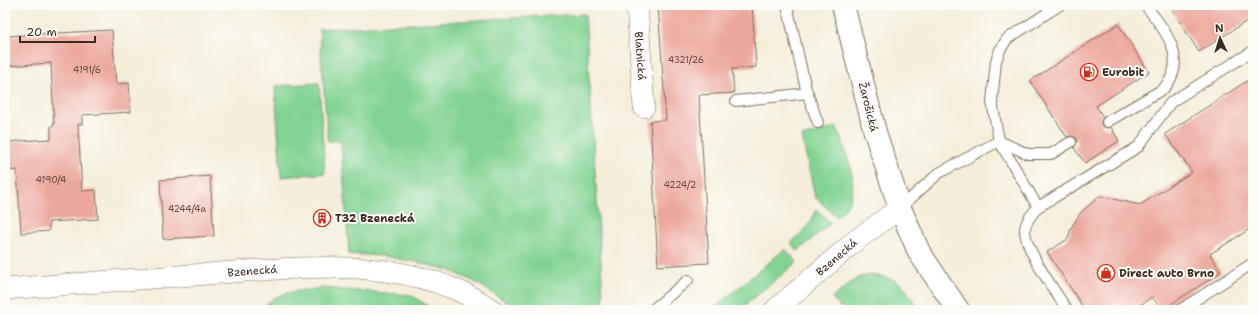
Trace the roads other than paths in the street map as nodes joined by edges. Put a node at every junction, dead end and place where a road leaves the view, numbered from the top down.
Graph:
1 (637, 5) edge
2 (787, 5) edge
3 (844, 5) edge
4 (1060, 5) edge
5 (1145, 5) edge
6 (1253, 51) edge
7 (1163, 89) junction
8 (808, 93) junction
9 (736, 101) dead end
10 (1171, 102) junction
11 (644, 107) dead end
12 (1107, 122) dead end
13 (818, 123) dead end
14 (999, 141) junction
15 (1071, 142) dead end
16 (1038, 207) junction
17 (900, 208) junction
18 (1253, 263) edge
19 (688, 280) dead end
20 (5, 289) edge
21 (492, 310) edge
22 (652, 310) edge
23 (774, 310) edge
24 (958, 310) edge
25 (1067, 310) edge
26 (1180, 310) edge

1 - 11 street, Blatnická
2 - 8 lane
3 - 17 main road, Žarošická
4 - 14 lane
5 - 7 lane
6 - 10 lane
7 - 10 lane
7 - 12 lane
8 - 9 lane
8 - 13 lane
10 - 16 lane
14 - 15 lane
14 - 16 lane
14 - 17 lane
16 - 25 lane
17 - 23 street, Bzenecká
17 - 24 main road, Žarošická
18 - 26 lane
19 - 22 lane
20 - 21 street, Bzenecká

